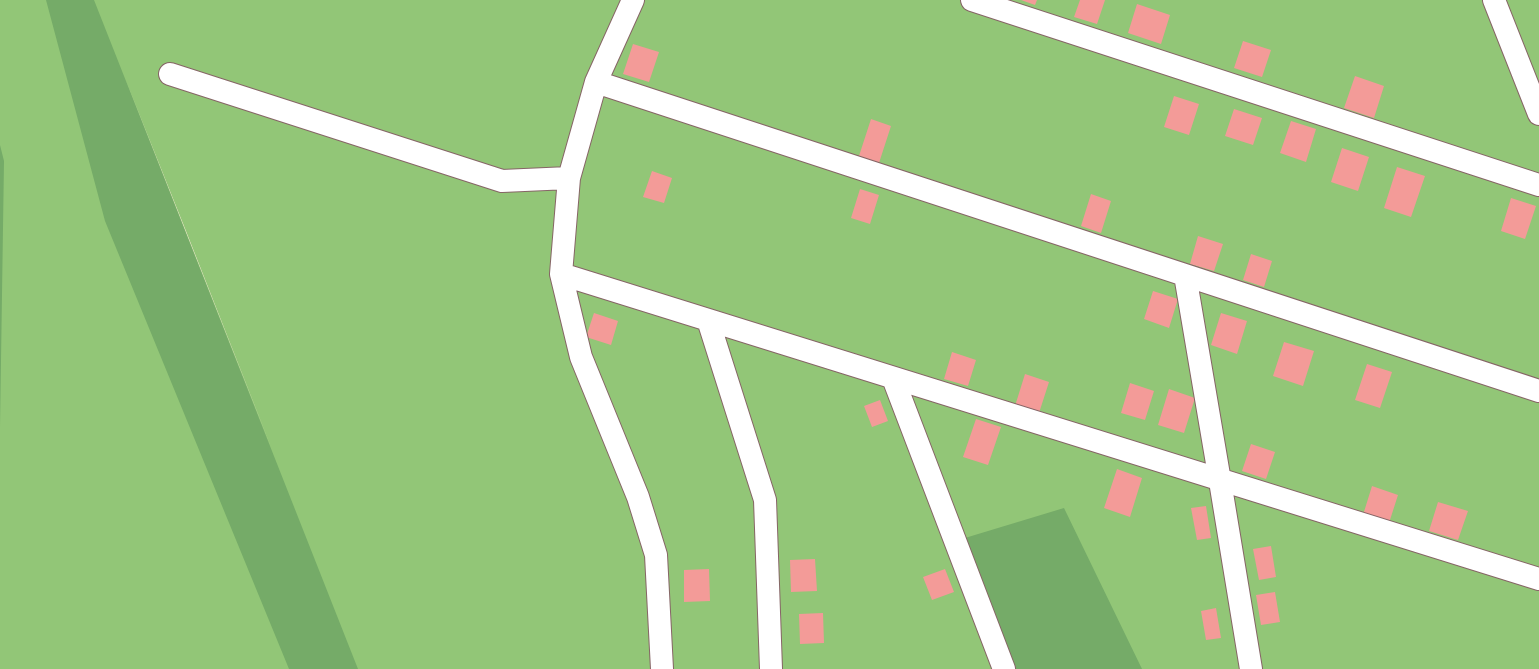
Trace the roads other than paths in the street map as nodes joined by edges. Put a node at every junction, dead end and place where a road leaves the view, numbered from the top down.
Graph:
1 (633, 0) edge
2 (972, 0) edge
3 (1494, 0) edge
4 (170, 74) dead end
5 (596, 82) junction
6 (1539, 114) edge
7 (570, 178) junction
8 (1539, 185) edge
9 (561, 274) junction
10 (1185, 275) junction
11 (708, 320) junction
12 (893, 378) junction
13 (1539, 391) edge
14 (1220, 481) junction
15 (1539, 579) edge
16 (662, 669) edge
17 (771, 669) edge
18 (1004, 669) edge
19 (1251, 669) edge

1 - 5 lane
2 - 8 lane
3 - 6 lane
4 - 7 lane
5 - 7 lane
5 - 10 lane
7 - 9 lane
9 - 11 lane
9 - 16 lane
10 - 13 lane
10 - 14 lane
11 - 12 lane
11 - 17 lane
12 - 14 lane
12 - 18 lane
14 - 15 lane
14 - 19 lane

